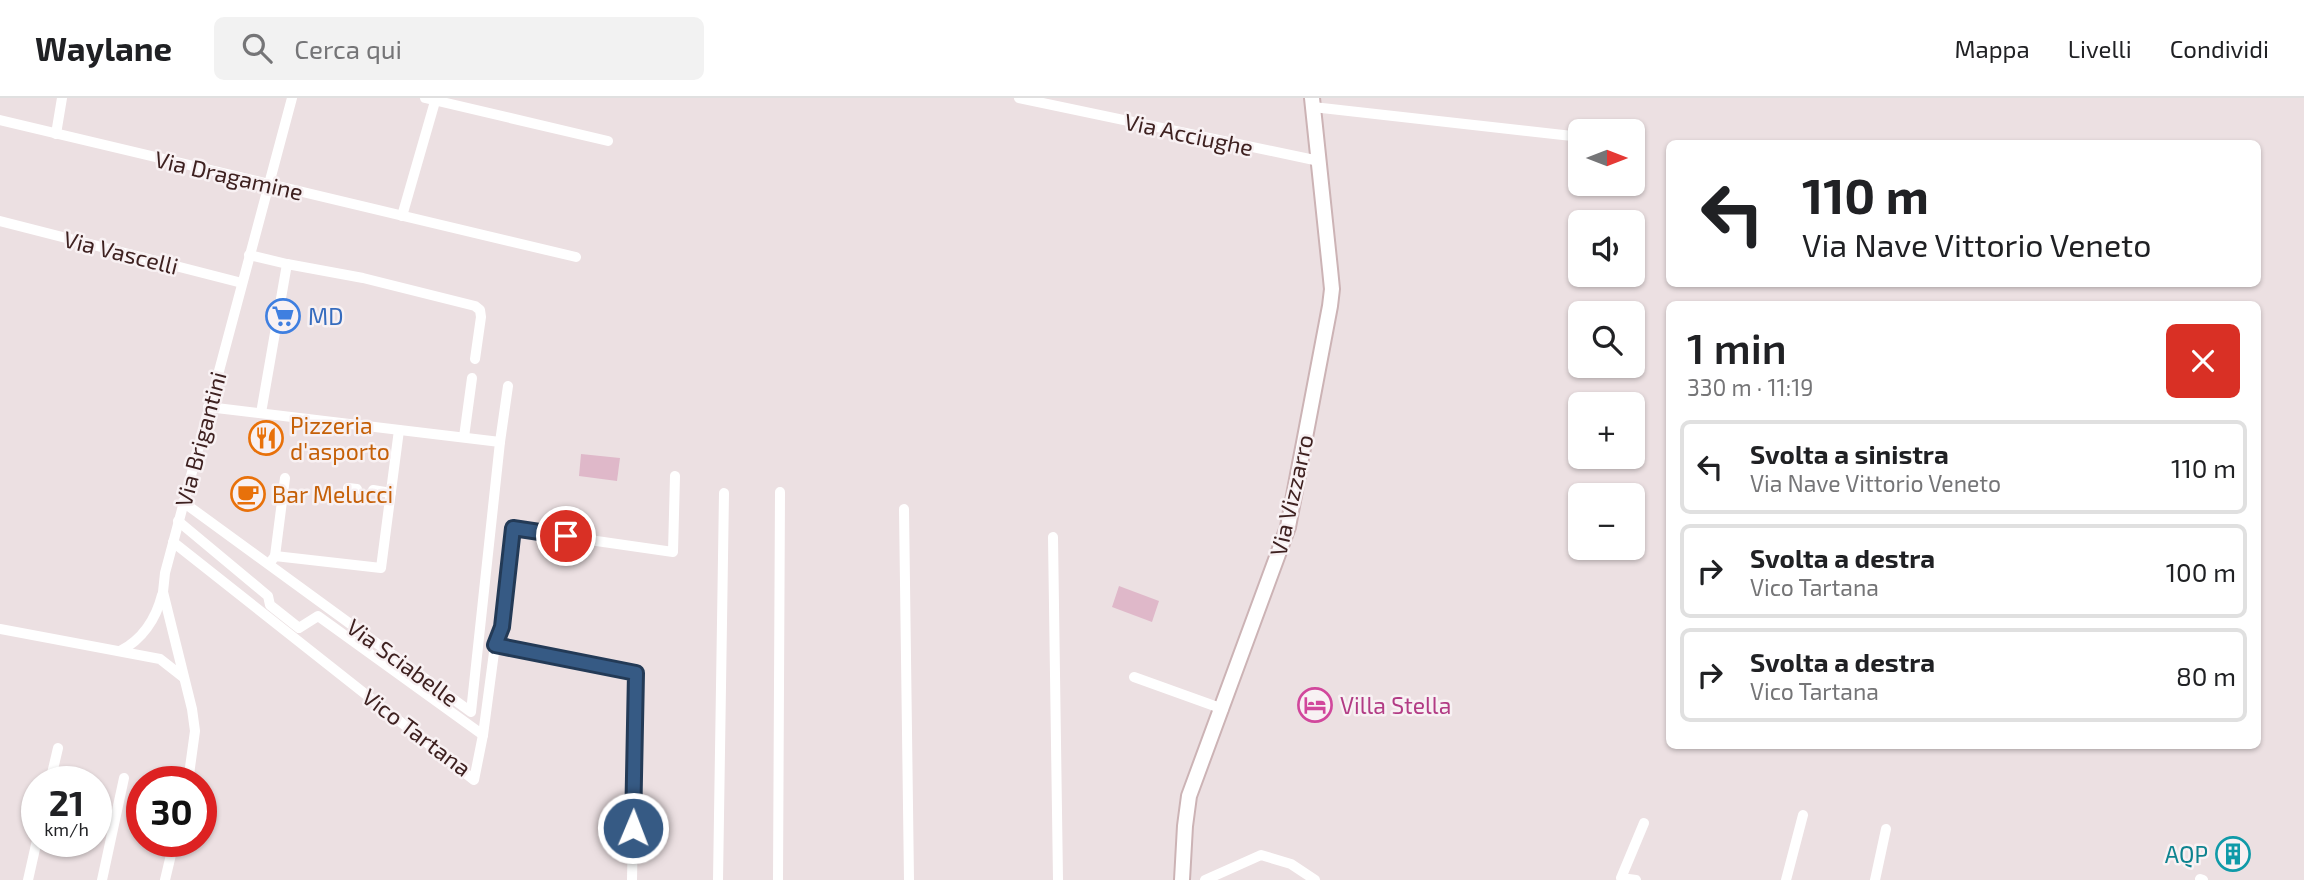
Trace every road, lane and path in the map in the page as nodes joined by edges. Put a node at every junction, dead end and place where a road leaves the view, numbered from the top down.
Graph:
1 (62, 98) edge
2 (292, 98) edge
3 (1019, 98) edge
4 (432, 99) edge
5 (1313, 103) edge
6 (0, 120) edge
7 (57, 134) junction
8 (1568, 135) edge
9 (608, 141) dead end
10 (1319, 161) junction
11 (268, 184) junction
12 (402, 216) junction
13 (0, 221) edge
14 (250, 255) junction
15 (576, 257) dead end
16 (287, 264) junction
17 (242, 284) junction
18 (475, 359) dead end
19 (472, 378) dead end
20 (508, 386) dead end
21 (208, 407) junction
22 (261, 413) junction
23 (399, 430) junction
24 (464, 438) junction
25 (500, 442) junction
26 (675, 476) dead end
27 (285, 478) dead end
28 (373, 490) dead end
29 (780, 492) dead end
30 (391, 493) junction
31 (724, 494) dead end
32 (183, 502) junction
33 (904, 509) dead end
34 (178, 521) junction
35 (1053, 537) dead end
36 (173, 542) junction
37 (272, 560) junction
38 (163, 593) junction
39 (171, 628) junction
40 (0, 629) edge
41 (144, 633) junction
42 (495, 645) junction
43 (120, 651) junction
44 (177, 652) junction
45 (160, 659) junction
46 (184, 677) junction
47 (1134, 677) dead end
48 (1223, 709) junction
49 (483, 735) junction
50 (58, 748) dead end
51 (54, 766) edge
52 (190, 766) edge
53 (124, 778) dead end
54 (1803, 815) dead end
55 (1644, 823) dead end
56 (1886, 829) dead end
57 (33, 857) edge
58 (170, 857) edge
59 (1236, 867) junction
60 (28, 880) edge
61 (102, 880) edge
62 (164, 880) edge
63 (632, 880) edge
64 (718, 880) edge
65 (778, 880) edge
66 (909, 880) edge
67 (1058, 880) edge
68 (1182, 880) edge
69 (1205, 880) edge
70 (1237, 880) edge
71 (1315, 880) edge
72 (1636, 880) edge
73 (1786, 880) edge
74 (1875, 880) edge

1 - 7 street
2 - 11 street, Via Brigantini
3 - 10 street, Via Acciughe
4 - 9 street
4 - 12 street
5 - 8 street
5 - 10 street, Via Vizzarro
6 - 7 street, Via Dragamine
7 - 11 street, Via Dragamine
10 - 48 street, Via Vizzarro
11 - 12 street, Via Dragamine
11 - 14 street, Via Brigantini
12 - 15 street, Via Dragamine
13 - 17 street, Via Vascelli
14 - 16 street
14 - 17 street, Via Brigantini
16 - 18 street
16 - 22 street
17 - 21 street, Via Brigantini
19 - 24 street
20 - 25 street
21 - 22 street
21 - 32 street, Via Brigantini
22 - 23 street
23 - 24 street
23 - 30 street
24 - 25 street
25 - 37 street, Via Sciabelle
26 - 42 street, Vico Tartana
27 - 37 street
28 - 30 street
29 - 65 street
30 - 37 street
31 - 64 street
32 - 34 street, Via Brigantini
32 - 37 street, Via Sciabelle
33 - 66 street
34 - 36 street, Via Brigantini
34 - 49 street, Via Sciabelle
35 - 67 street
36 - 38 street, Via Brigantini
36 - 49 street, Vico Tartana
38 - 39 street, Via Brigantini
38 - 41 street
39 - 41 street
39 - 44 street, Via Brigantini
40 - 43 street
41 - 43 street
42 - 49 street, Vico Tartana
42 - 63 street
43 - 45 street
44 - 45 street
44 - 46 street, Via Brigantini
45 - 46 street
46 - 52 street, Via Brigantini
47 - 48 street
48 - 68 street, Via Vizzarro
50 - 51 street
53 - 61 street
54 - 73 street
55 - 72 street
56 - 74 street
57 - 60 street
58 - 62 street
59 - 69 street
59 - 70 street
59 - 71 street

